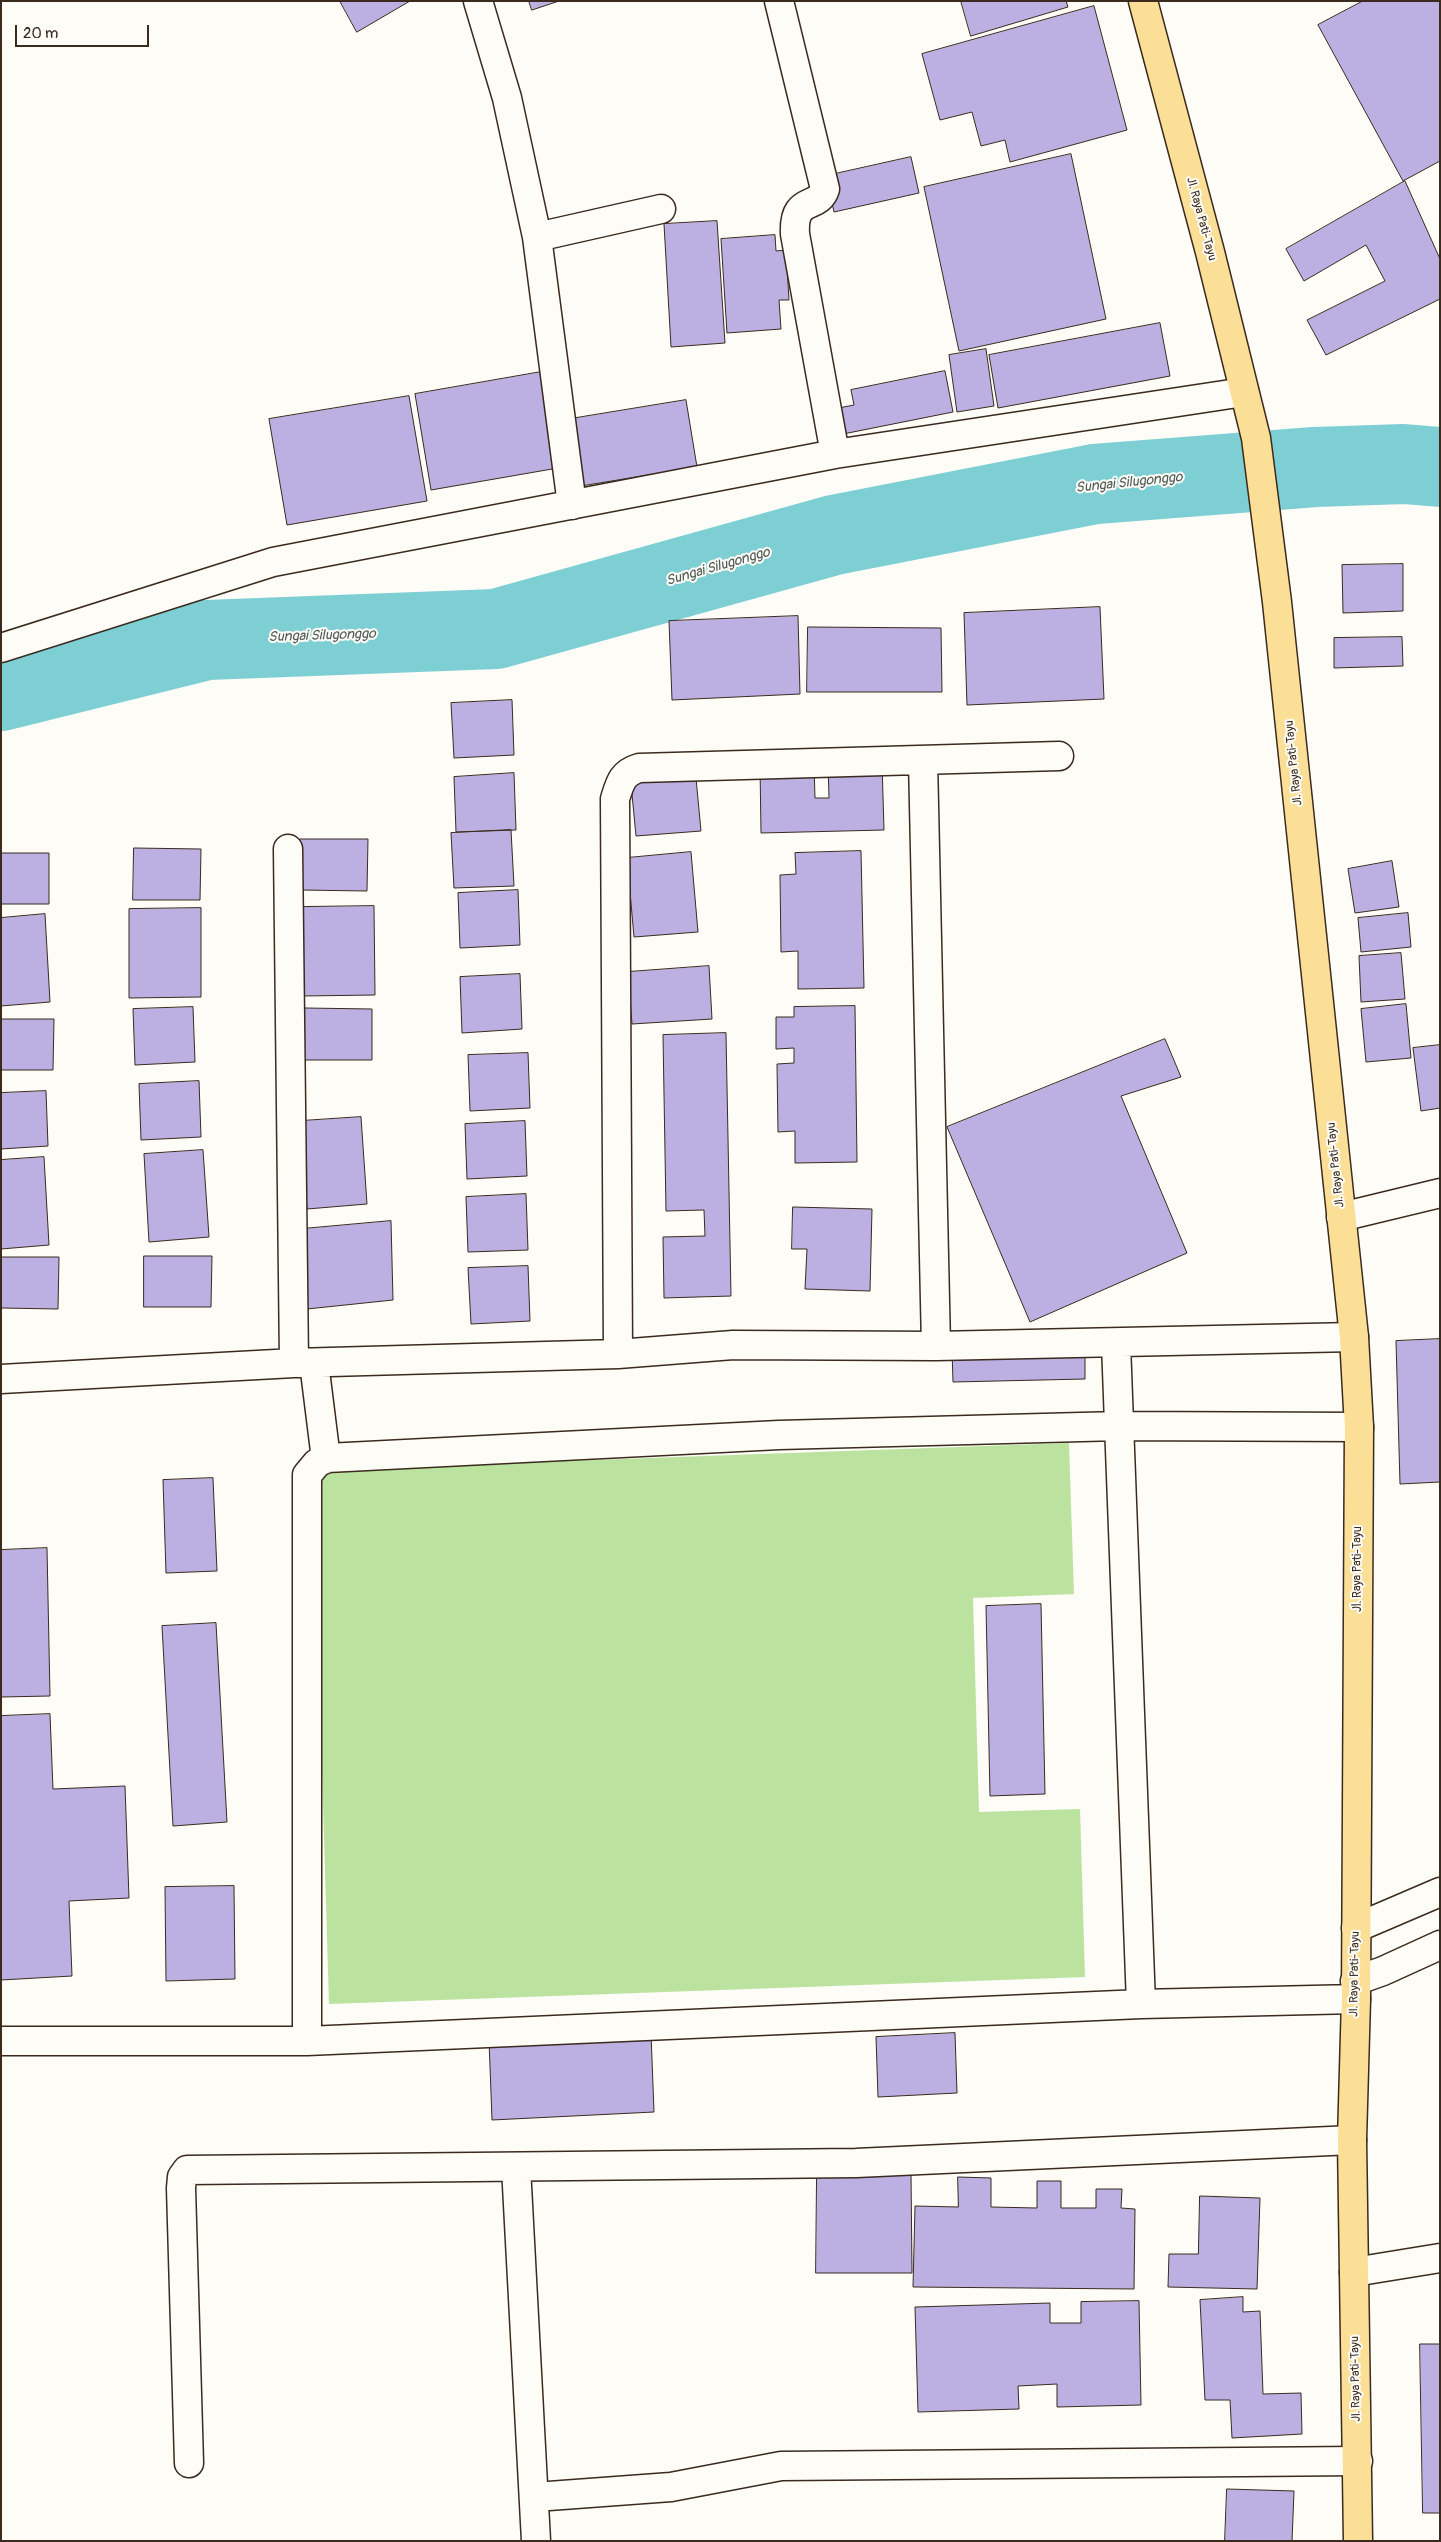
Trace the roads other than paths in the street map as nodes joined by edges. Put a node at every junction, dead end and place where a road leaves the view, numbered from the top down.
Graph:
1 (478, 1) edge
2 (779, 1) edge
3 (1143, 1) edge
4 (661, 209) dead end
5 (537, 237) junction
6 (1244, 392) junction
7 (835, 454) junction
8 (572, 505) junction
9 (1, 648) edge
10 (1059, 756) dead end
11 (924, 760) junction
12 (288, 849) dead end
13 (1440, 1193) edge
14 (1341, 1217) junction
15 (1354, 1337) junction
16 (1116, 1344) junction
17 (936, 1346) junction
18 (618, 1354) junction
19 (304, 1363) junction
20 (1, 1379) edge
21 (1119, 1426) junction
22 (1359, 1427) junction
23 (326, 1459) junction
24 (1440, 1892) edge
25 (1356, 1928) junction
26 (1440, 1944) edge
27 (1356, 1990) junction
28 (1141, 2004) junction
29 (1, 2041) edge
30 (307, 2041) junction
31 (1352, 2140) junction
32 (516, 2167) junction
33 (1440, 2258) edge
34 (1354, 2272) junction
35 (1358, 2461) junction
36 (189, 2463) dead end
37 (536, 2497) junction
38 (536, 2541) edge
39 (1358, 2541) edge

1 - 5 street
2 - 7 street
3 - 6 main road, Jl. Raya Pati-Tayu
4 - 5 street
5 - 8 street
6 - 7 street
6 - 14 main road, Jl. Raya Pati-Tayu
7 - 8 street
8 - 9 street
10 - 11 street
11 - 17 street
11 - 18 street
12 - 19 street
13 - 14 street
14 - 15 main road, Jl. Raya Pati-Tayu
15 - 16 street
15 - 22 main road, Jl. Raya Pati-Tayu
16 - 17 street
16 - 21 street
17 - 18 street
18 - 19 street
19 - 20 street
19 - 23 street
21 - 22 street
21 - 23 street
21 - 28 street
22 - 25 main road, Jl. Raya Pati-Tayu
23 - 30 street
24 - 25 street
25 - 27 main road, Jl. Raya Pati-Tayu
26 - 27 street
27 - 28 street
27 - 31 main road, Jl. Raya Pati-Tayu
28 - 30 street
29 - 30 street
31 - 32 street
31 - 34 main road, Jl. Raya Pati-Tayu
32 - 36 street
32 - 37 street
33 - 34 street
34 - 35 main road, Jl. Raya Pati-Tayu
35 - 37 street
35 - 39 main road, Jl. Raya Pati-Tayu
37 - 38 street

